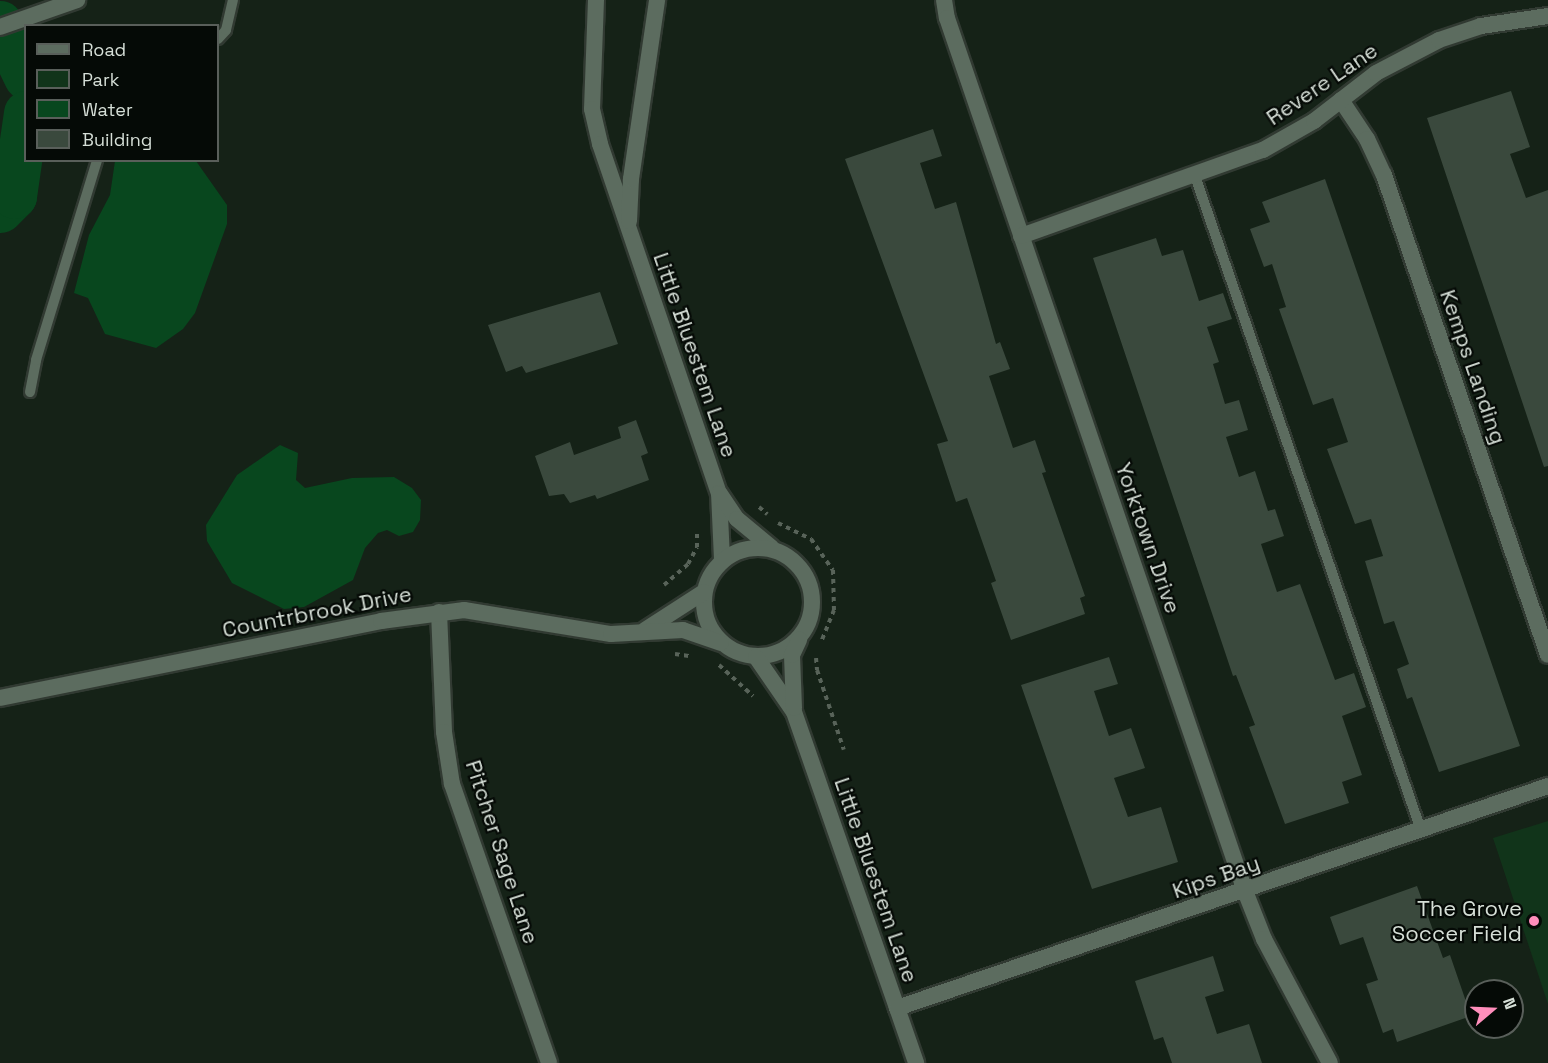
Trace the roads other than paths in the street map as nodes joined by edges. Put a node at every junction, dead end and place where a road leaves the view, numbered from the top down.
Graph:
1 (77, 0) edge
2 (233, 0) edge
3 (596, 0) edge
4 (657, 0) edge
5 (944, 0) edge
6 (1548, 16) edge
7 (0, 27) edge
8 (219, 38) edge
9 (1341, 100) junction
10 (96, 162) edge
11 (1195, 176) junction
12 (629, 231) junction
13 (1021, 236) junction
14 (30, 392) dead end
15 (719, 493) junction
16 (773, 549) junction
17 (722, 560) junction
18 (704, 592) junction
19 (439, 612) junction
20 (644, 630) junction
21 (802, 634) junction
22 (722, 643) junction
23 (1548, 656) edge
24 (756, 657) junction
25 (0, 698) edge
26 (794, 712) junction
27 (1548, 786) edge
28 (1421, 830) junction
29 (1245, 891) junction
30 (897, 1008) junction
31 (549, 1063) edge
32 (916, 1063) edge
33 (1330, 1063) edge

1 - 7 street
2 - 8 lane
3 - 12 street, Little Bluestem Lane
4 - 12 street, Little Bluestem Lane
5 - 13 street, Yorktown Drive
6 - 9 street, Revere Lane
9 - 11 street, Revere Lane
9 - 23 street, Kemps Landing
10 - 14 lane
11 - 13 street, Revere Lane
11 - 28 lane
12 - 15 street, Little Bluestem Lane
13 - 29 street, Yorktown Drive
15 - 16 street, Little Bluestem Lane
15 - 17 street, Little Bluestem Lane
16 - 17 street
16 - 21 street
17 - 18 street
18 - 20 street, Countrbrook Drive
18 - 22 street
19 - 20 street, Countrbrook Drive
19 - 25 street, Countrbrook Drive
19 - 31 street, Pitcher Sage Lane
20 - 22 street, Countrbrook Drive
21 - 24 street
21 - 26 street, Little Bluestem Lane
22 - 24 street
24 - 26 street, Little Bluestem Lane
26 - 30 street, Little Bluestem Lane
27 - 28 street, Kips Bay
28 - 29 street, Kips Bay
29 - 30 street, Kips Bay
29 - 33 street, Yorktown Drive
30 - 32 street, Little Bluestem Lane

